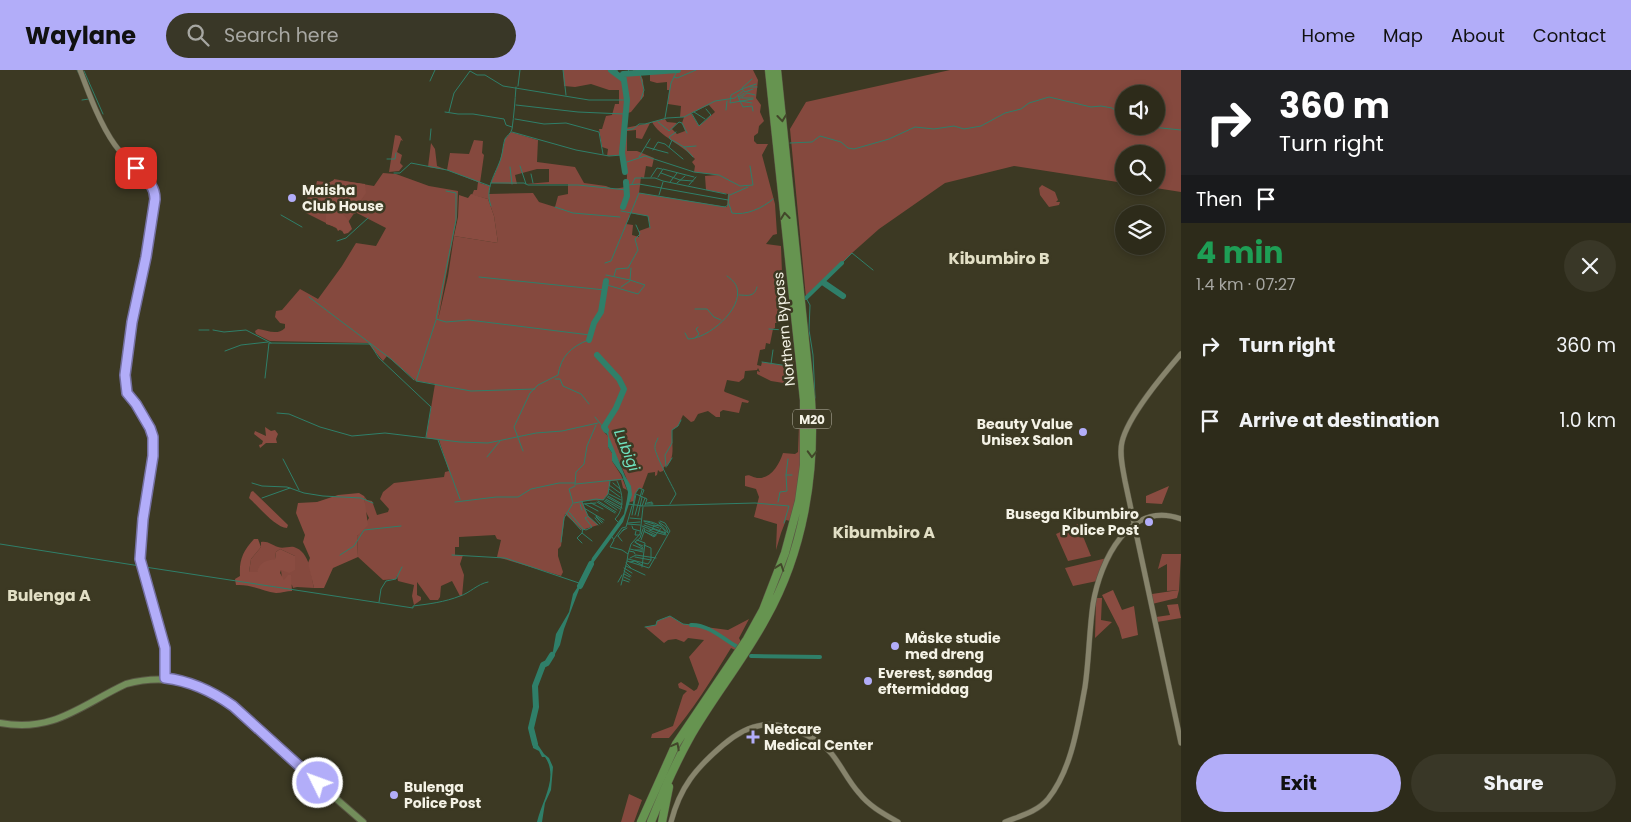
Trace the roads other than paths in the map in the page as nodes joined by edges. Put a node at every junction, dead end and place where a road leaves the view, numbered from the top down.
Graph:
1 (80, 70) edge
2 (769, 70) edge
3 (777, 70) edge
4 (1181, 354) edge
5 (1181, 519) edge
6 (1134, 524) junction
7 (165, 678) junction
8 (0, 723) edge
9 (689, 739) junction
10 (1181, 743) edge
11 (654, 790) junction
12 (363, 822) edge
13 (641, 822) edge
14 (645, 822) edge
15 (651, 822) edge
16 (662, 822) edge
17 (671, 822) edge
18 (898, 822) edge
19 (1005, 822) edge

1 - 7 street
11 -> 2 highway, Northern Bypass / M20
3 -> 9 highway, Northern Bypass / M20
4 - 6 street
5 - 6 street
6 - 10 street
6 - 19 street
7 - 8 main road
7 - 12 main road
9 - 15 highway
9 - 16 highway
11 - 13 highway
11 - 14 highway
17 - 18 street

